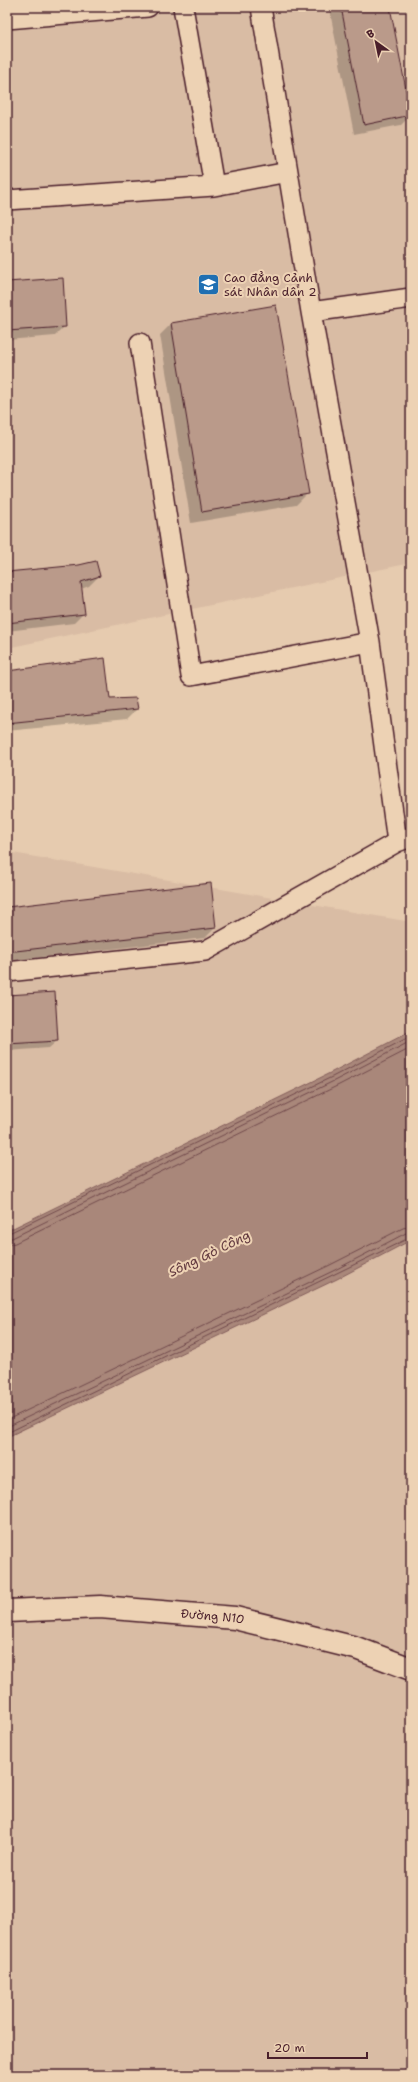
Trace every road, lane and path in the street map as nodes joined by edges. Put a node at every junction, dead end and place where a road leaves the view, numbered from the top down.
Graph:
1 (148, 7) edge
2 (183, 7) edge
3 (261, 7) edge
4 (7, 19) edge
5 (288, 172) junction
6 (214, 186) junction
7 (7, 200) edge
8 (411, 298) edge
9 (311, 312) junction
10 (140, 343) dead end
11 (370, 642) junction
12 (404, 839) edge
13 (7, 972) edge
14 (7, 1611) edge
15 (411, 1669) edge

1 - 4 lane
2 - 6 lane
3 - 5 lane
5 - 6 lane
5 - 9 lane
6 - 7 lane
8 - 9 lane
9 - 11 lane
10 - 11 lane
11 - 12 lane
12 - 13 lane
14 - 15 street, Đường N10

